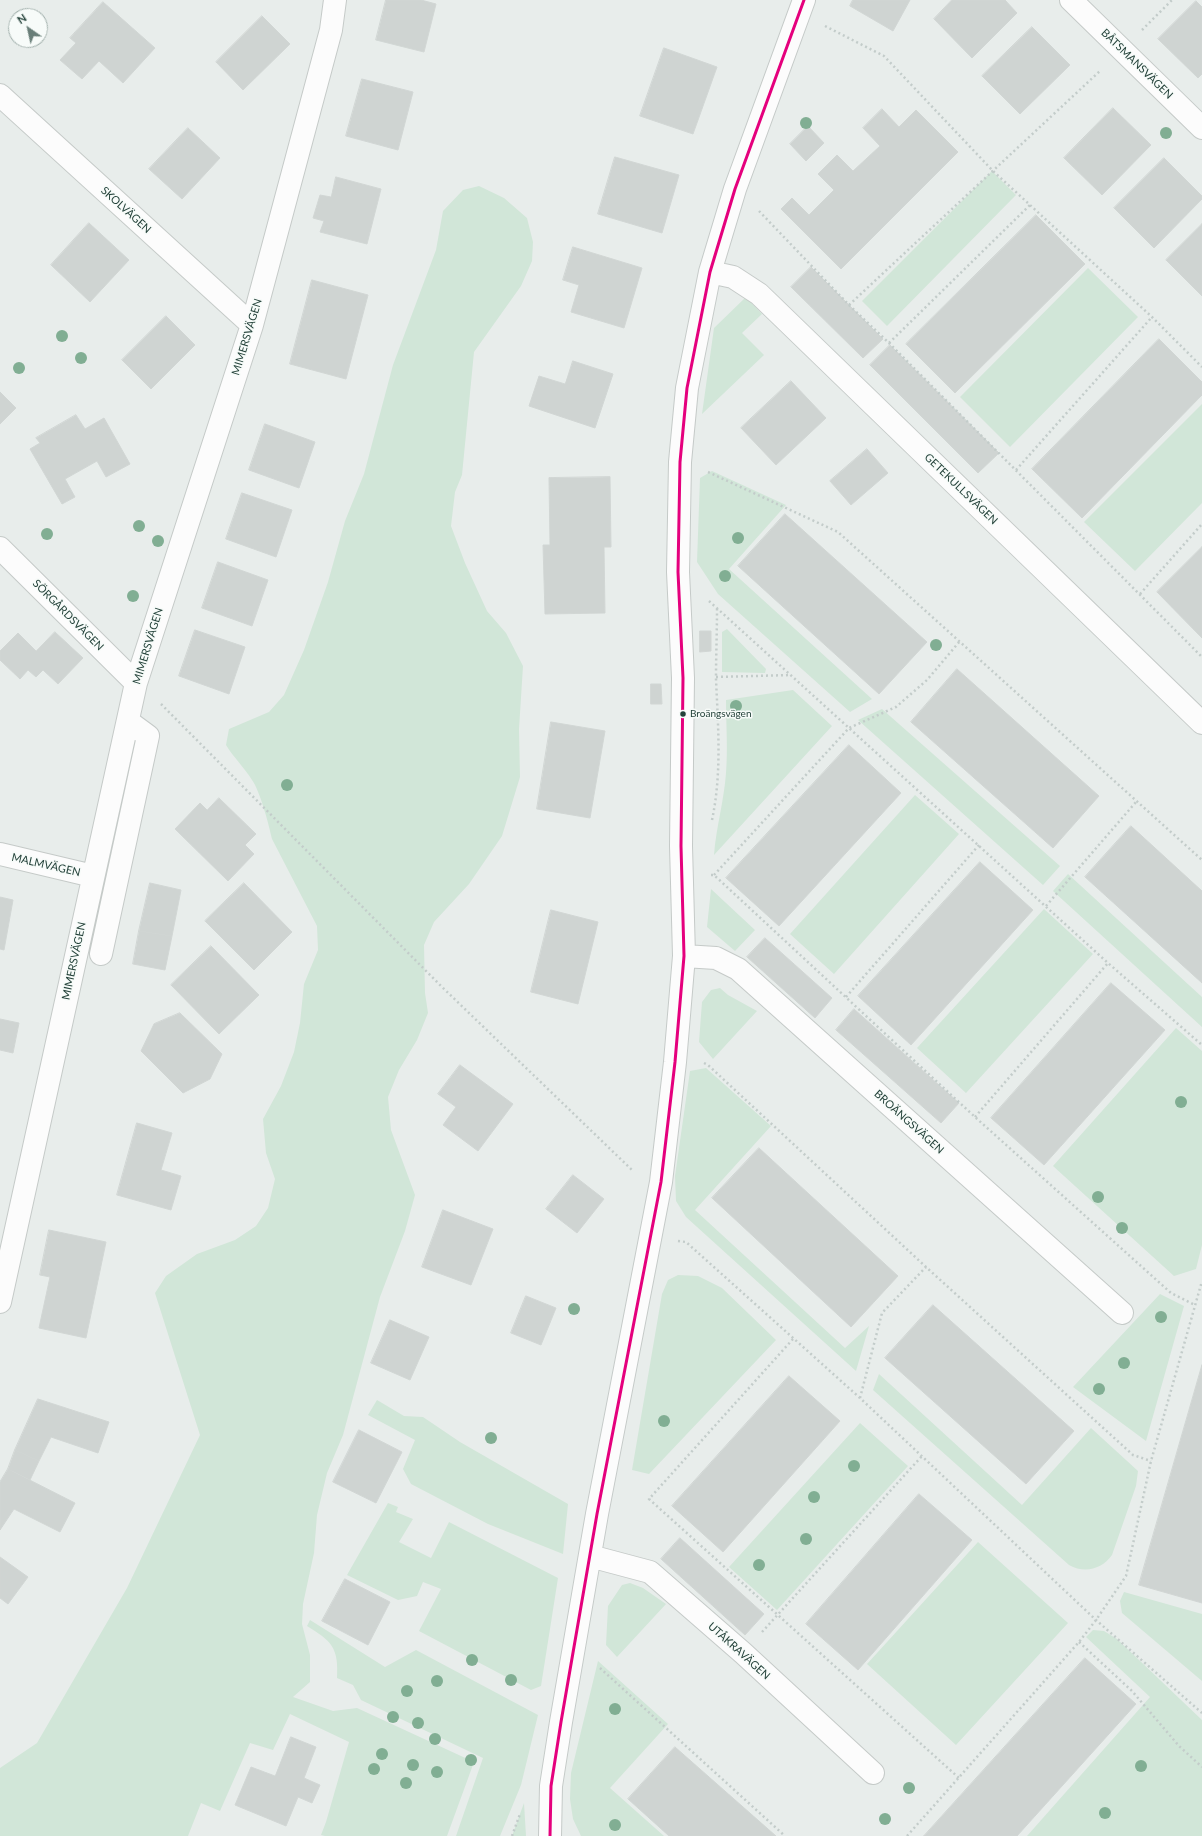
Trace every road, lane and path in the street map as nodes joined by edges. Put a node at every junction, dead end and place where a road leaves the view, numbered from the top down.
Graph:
1 (335, 0) edge
2 (804, 0) edge
3 (1071, 0) edge
4 (1172, 0) edge
5 (818, 22) dead end
6 (1122, 50) junction
7 (0, 95) edge
8 (1202, 128) edge
9 (993, 171) junction
10 (1030, 205) junction
11 (757, 208) dead end
12 (710, 272) junction
13 (849, 305) junction
14 (1152, 318) junction
15 (252, 325) junction
16 (889, 343) junction
17 (1202, 367) edge
18 (1016, 470) junction
19 (706, 471) dead end
20 (1202, 524) edge
21 (0, 548) edge
22 (1140, 594) junction
23 (707, 599) dead end
24 (960, 641) junction
25 (1202, 657) edge
26 (791, 675) junction
27 (716, 677) dead end
28 (136, 683) junction
29 (129, 722) junction
30 (1202, 723) edge
31 (849, 728) junction
32 (1136, 802) junction
33 (979, 845) junction
34 (0, 854) edge
35 (1202, 860) edge
36 (714, 875) junction
37 (93, 876) junction
38 (704, 876) dead end
39 (1046, 906) junction
40 (101, 954) dead end
41 (684, 956) junction
42 (1108, 963) junction
43 (846, 997) junction
44 (1202, 1045) edge
45 (698, 1060) dead end
46 (975, 1116) junction
47 (637, 1174) dead end
48 (652, 1237) junction
49 (926, 1267) junction
50 (1202, 1281) edge
51 (0, 1302) edge
52 (1195, 1304) junction
53 (1122, 1313) dead end
54 (793, 1339) junction
55 (860, 1398) junction
56 (922, 1456) junction
57 (1151, 1461) junction
58 (590, 1556) junction
59 (777, 1615) junction
60 (1096, 1620) junction
61 (1079, 1642) junction
62 (743, 1653) junction
63 (597, 1665) dead end
64 (1202, 1713) edge
65 (1202, 1767) edge
66 (873, 1773) dead end
67 (959, 1778) junction
68 (550, 1836) edge
69 (785, 1836) edge
70 (908, 1836) edge

1 - 15 street, MIMERSVÄGEN
2 - 12 street
3 - 6 street, BÅTSMANSVÄGEN
4 - 6 path
5 - 9 path
6 - 8 street, BÅTSMANSVÄGEN
6 - 9 path
7 - 15 street, SKOLVÄGEN
9 - 10 path
9 - 13 path
10 - 14 path
10 - 16 path
11 - 13 path
12 - 30 street, GETEKULLSVÄGEN
12 - 41 street
13 - 16 path
14 - 17 path
14 - 18 path
15 - 28 street, MIMERSVÄGEN
16 - 18 path
18 - 22 path
19 - 24 path
20 - 22 path
21 - 28 street, SÖRGÅRDSVÄGEN
22 - 25 path
23 - 26 path
24 - 31 path
24 - 32 path
26 - 27 path
26 - 31 path
28 - 29 street, MIMERSVÄGEN
28 - 47 path
29 - 37 street, MIMERSVÄGEN
29 - 40 street
31 - 33 path
31 - 36 path
32 - 35 path
32 - 39 path
33 - 39 path
33 - 43 path
34 - 37 street, MALMVÄGEN
36 - 38 path
36 - 43 path
37 - 51 street, MIMERSVÄGEN
39 - 42 path
41 - 48 street
41 - 53 street, BROÄNGSVÄGEN
42 - 44 path
42 - 46 path
43 - 46 path
45 - 49 path
46 - 52 path
48 - 54 path
48 - 58 street
49 - 55 path
49 - 57 path
50 - 52 path
52 - 57 path
54 - 55 path
54 - 59 path
55 - 56 path
56 - 59 path
56 - 60 path
57 - 60 path
58 - 62 street, UTÅKRAVÄGEN
58 - 68 street
59 - 62 path
59 - 67 path
60 - 61 path
60 - 64 path
61 - 65 path
61 - 67 path
62 - 66 street, UTÅKRAVÄGEN
63 - 69 path
67 - 70 path

